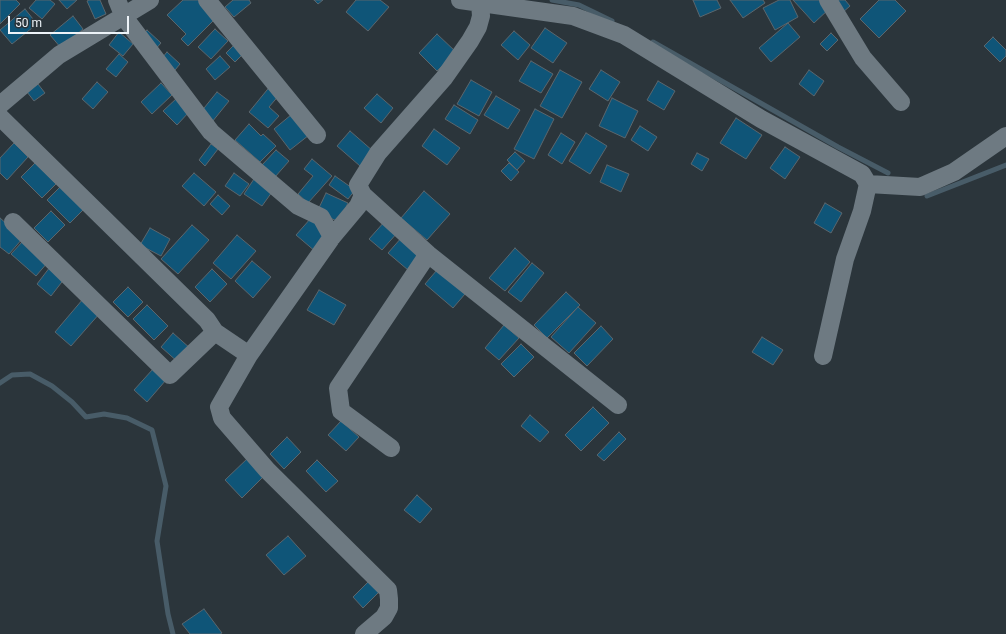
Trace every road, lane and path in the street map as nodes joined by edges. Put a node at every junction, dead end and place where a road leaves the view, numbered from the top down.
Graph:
1 (117, 0) edge
2 (150, 0) edge
3 (207, 0) edge
4 (460, 0) edge
5 (828, 0) edge
6 (480, 3) junction
7 (533, 5) edge
8 (124, 17) junction
9 (901, 102) dead end
10 (0, 105) edge
11 (0, 117) edge
12 (317, 135) dead end
13 (1006, 136) edge
14 (868, 184) junction
15 (362, 195) junction
16 (13, 222) dead end
17 (332, 237) junction
18 (428, 254) junction
19 (215, 332) junction
20 (249, 355) junction
21 (823, 356) dead end
22 (618, 405) dead end
23 (392, 448) dead end
24 (364, 634) edge

1 - 8 street
2 - 8 street
3 - 12 street
4 - 6 street
5 - 9 street
6 - 7 street
6 - 15 street
7 - 14 street
8 - 10 street
8 - 17 street
11 - 19 street
13 - 14 street
14 - 21 street
15 - 17 street
15 - 18 street
16 - 19 street
17 - 20 street
18 - 22 street
18 - 23 street
19 - 20 street
20 - 24 street

